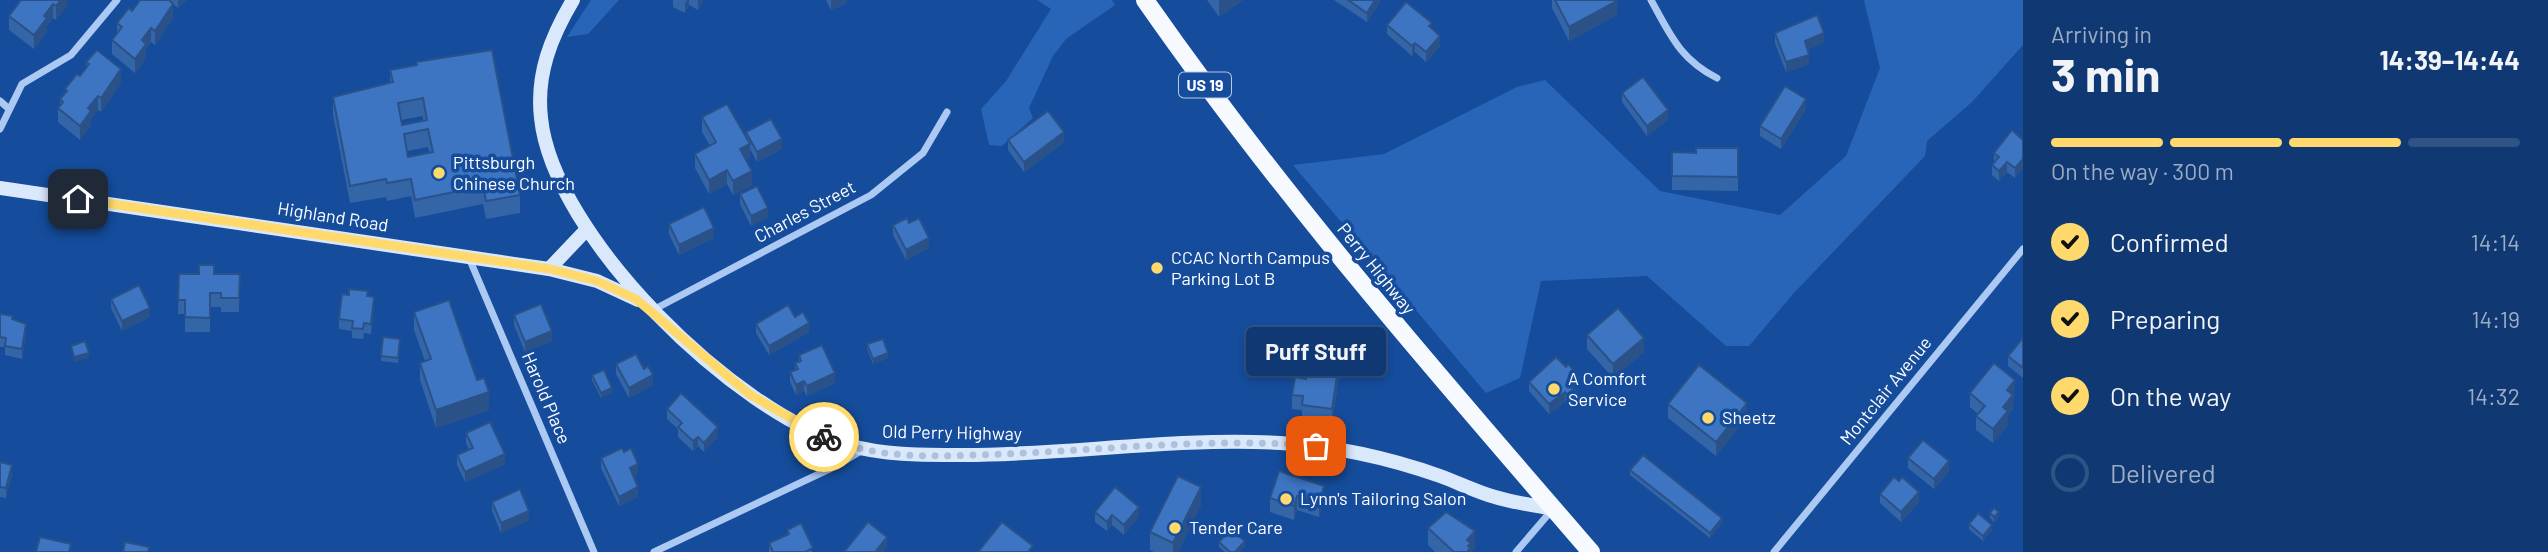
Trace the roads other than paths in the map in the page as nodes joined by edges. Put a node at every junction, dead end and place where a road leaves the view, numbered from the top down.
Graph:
1 (117, 0) edge
2 (573, 0) edge
3 (1145, 0) edge
4 (1651, 0) edge
5 (1717, 78) dead end
6 (0, 101) edge
7 (8, 108) junction
8 (947, 112) dead end
9 (0, 129) edge
10 (0, 188) edge
11 (587, 229) junction
12 (2023, 249) edge
13 (469, 257) junction
14 (550, 269) junction
15 (652, 310) junction
16 (864, 449) junction
17 (1553, 509) junction
18 (594, 552) edge
19 (654, 552) edge
20 (1516, 552) edge
21 (1591, 552) edge
22 (1774, 552) edge

1 - 7 street
2 - 11 street, Old Perry Highway
3 - 17 main road, Perry Highway / US 19
4 - 5 street
6 - 7 street
7 - 9 street
8 - 15 street, Charles Street
10 - 13 street, Highland Road
11 - 14 street
11 - 15 street, Old Perry Highway
12 - 22 street, Montclair Avenue
13 - 14 street, Highland Road
13 - 18 street, Harold Place
14 - 15 street, Highland Road
15 - 16 street, Old Perry Highway
16 - 17 street, Old Perry Highway
16 - 19 street
17 - 20 street
17 - 21 main road, Perry Highway / US 19

